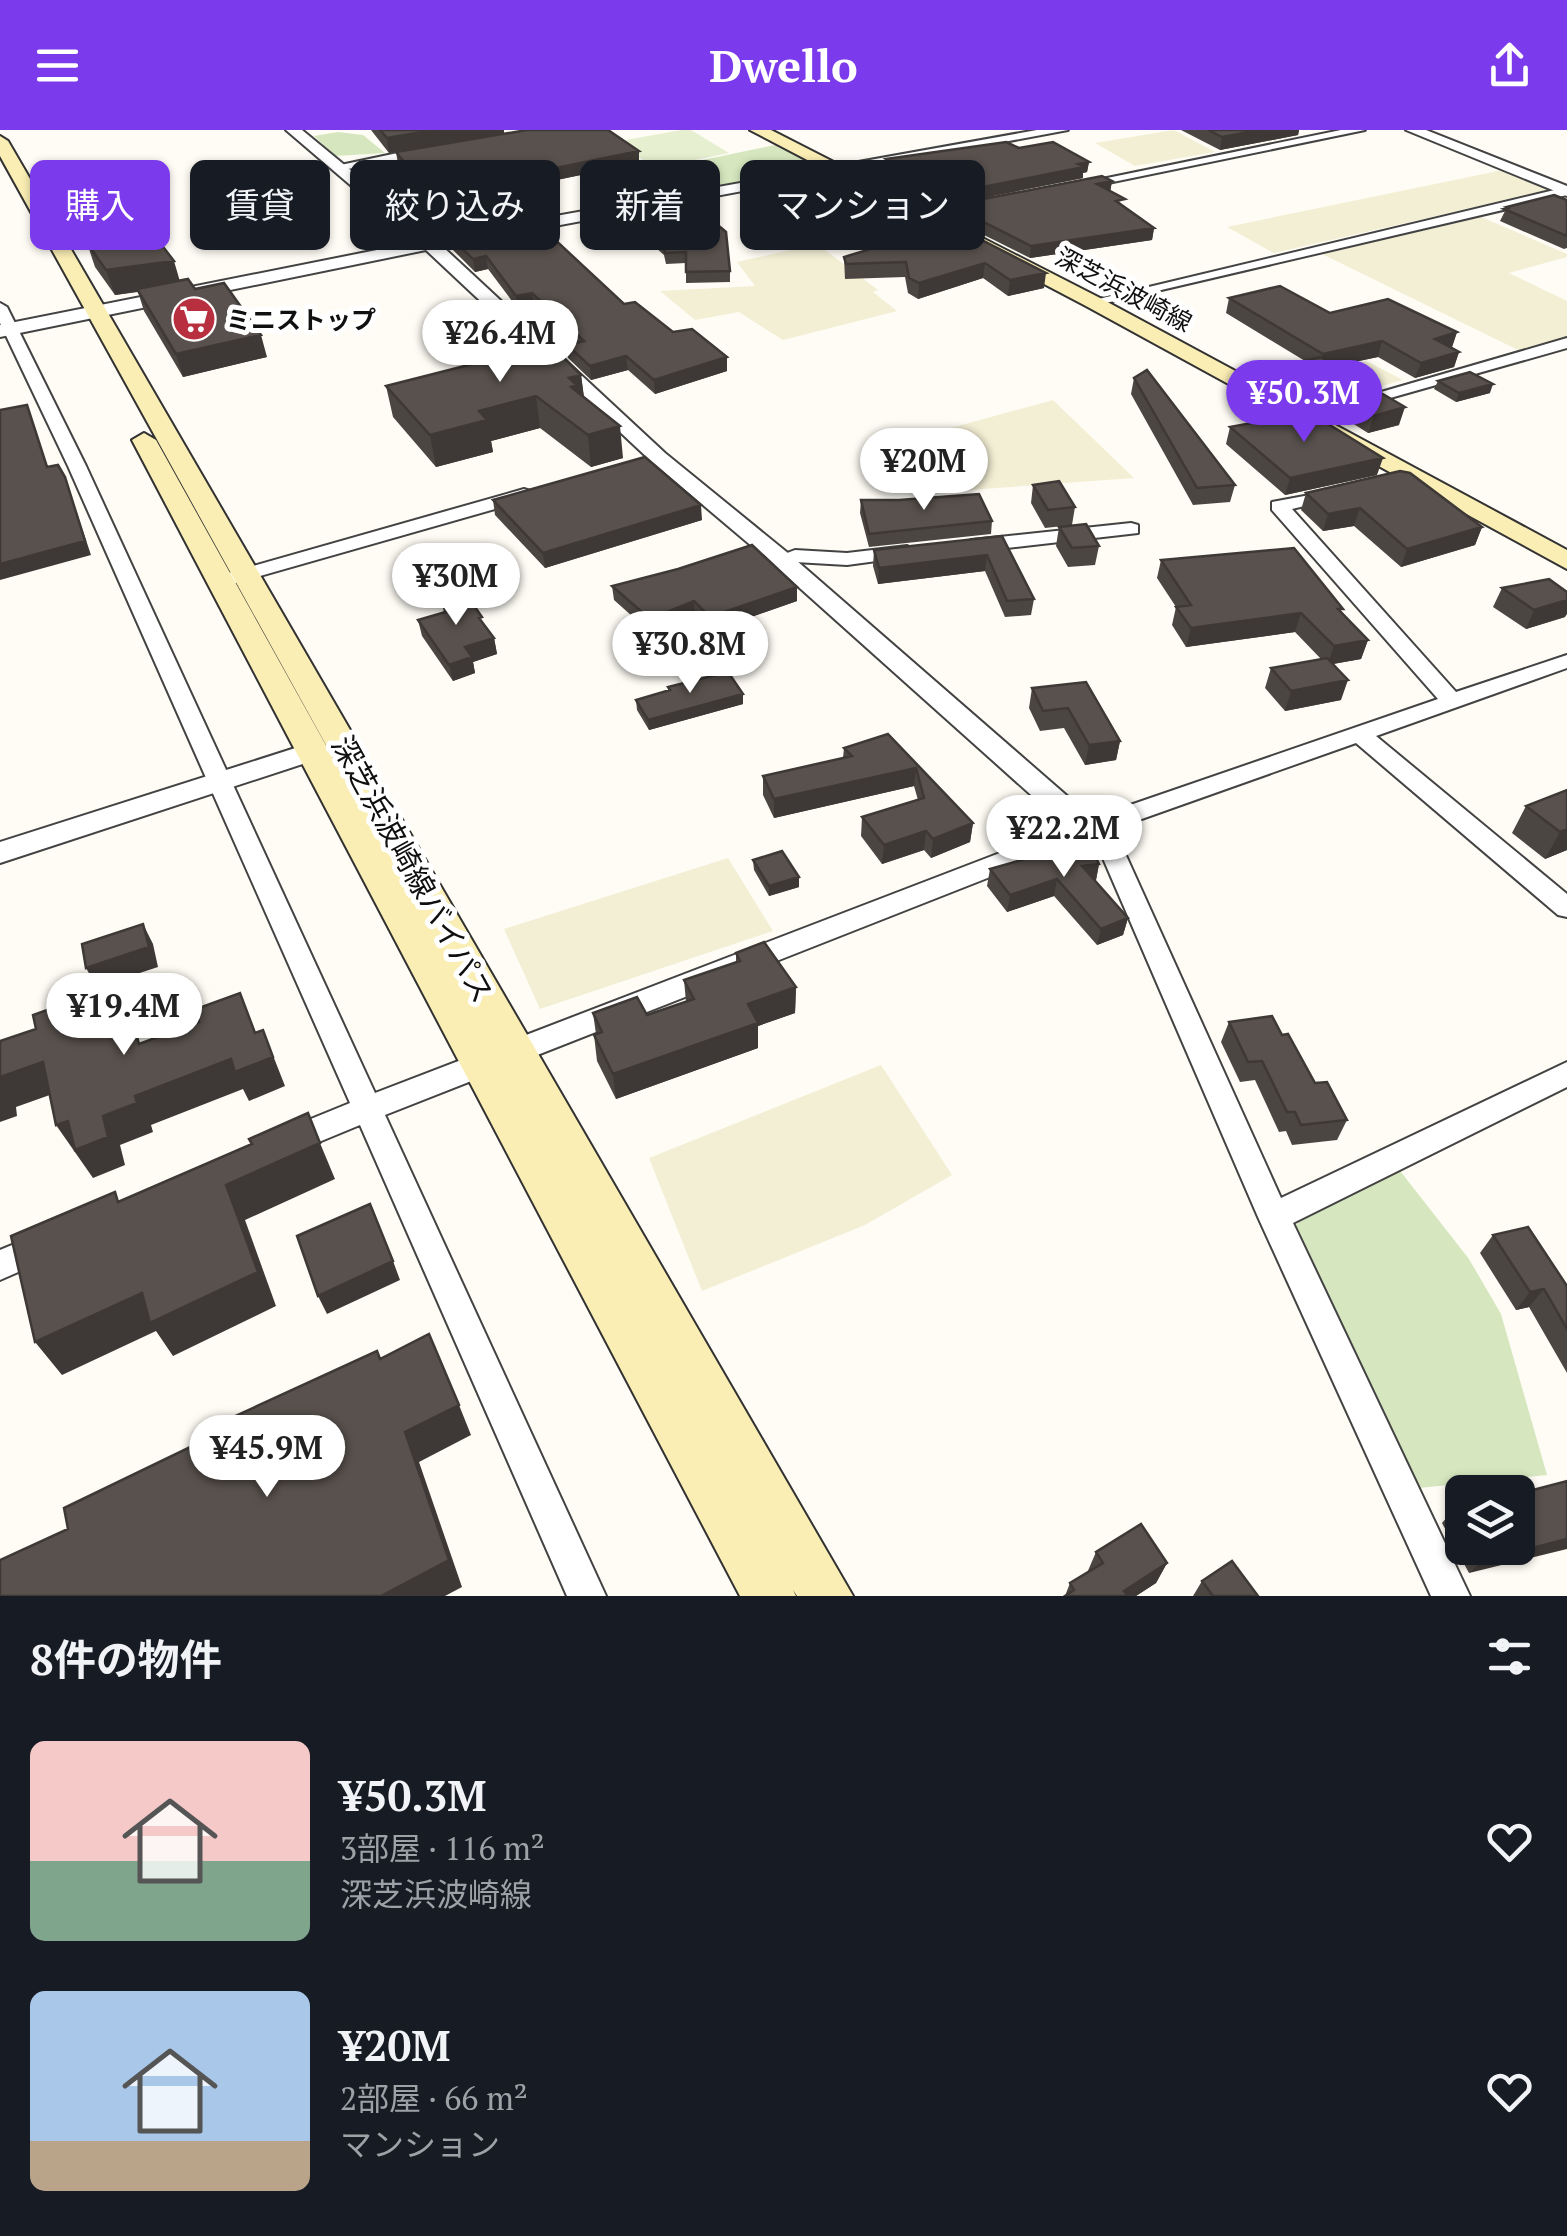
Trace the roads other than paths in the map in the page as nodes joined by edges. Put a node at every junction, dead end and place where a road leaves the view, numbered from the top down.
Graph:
1 (293, 130) edge
2 (758, 130) edge
3 (1062, 130) edge
4 (1360, 130) edge
5 (1413, 130) edge
6 (0, 141) edge
7 (452, 148) edge
8 (816, 160) edge
9 (892, 160) edge
10 (337, 167) junction
11 (0, 172) edge
12 (350, 178) edge
13 (740, 187) edge
14 (1051, 190) edge
15 (1567, 191) edge
16 (1014, 197) edge
17 (985, 203) edge
18 (560, 220) edge
19 (985, 247) edge
20 (401, 250) edge
21 (436, 250) edge
22 (1092, 302) junction
23 (88, 314) junction
24 (3, 322) edge
25 (1567, 343) edge
26 (1304, 417) junction
27 (1410, 475) junction
28 (546, 489) edge
29 (1130, 529) dead end
30 (781, 559) junction
31 (1567, 561) edge
32 (233, 578) junction
33 (1567, 661) edge
34 (1454, 702) junction
35 (1361, 735) junction
36 (311, 752) junction
37 (220, 784) junction
38 (1086, 829) junction
39 (0, 852) edge
40 (1567, 908) edge
41 (498, 1056) junction
42 (1567, 1074) edge
43 (364, 1109) junction
44 (255, 1156) edge
45 (1274, 1217) junction
46 (73, 1234) edge
47 (0, 1265) edge
48 (587, 1596) edge
49 (769, 1596) edge
50 (826, 1596) edge
51 (1451, 1596) edge

1 - 10 street
2 - 8 main road, 深芝浜波崎線
3 - 9 street
4 - 14 street
5 - 15 street
6 - 23 main road, 深芝浜波崎線バイパス
7 - 10 street
10 - 12 street
11 - 23 main road, 深芝浜波崎線バイパス
13 - 18 street
15 - 22 street
16 - 17 street
19 - 22 main road, 深芝浜波崎線
20 - 23 street
21 - 30 street
22 - 26 main road, 深芝浜波崎線
23 - 24 street
23 - 32 main road, 深芝浜波崎線バイパス
24 - 37 street
25 - 26 street
26 - 27 main road, 深芝浜波崎線
27 - 31 main road, 深芝浜波崎線
27 - 34 street
28 - 32 street
29 - 30 street
30 - 38 street
32 - 36 main road, 深芝浜波崎線バイパス
32 - 41 main road, 深芝浜波崎線バイパス
33 - 34 street
34 - 35 street
35 - 38 street
35 - 40 street
36 - 37 street
36 - 41 main road, 深芝浜波崎線バイパス
37 - 39 street
37 - 43 street
38 - 41 street
38 - 45 street
41 - 43 street
41 - 49 main road, 深芝浜波崎線バイパス
41 - 50 main road, 深芝浜波崎線バイパス
42 - 45 street
43 - 44 street
43 - 48 street
45 - 51 street
46 - 47 street

